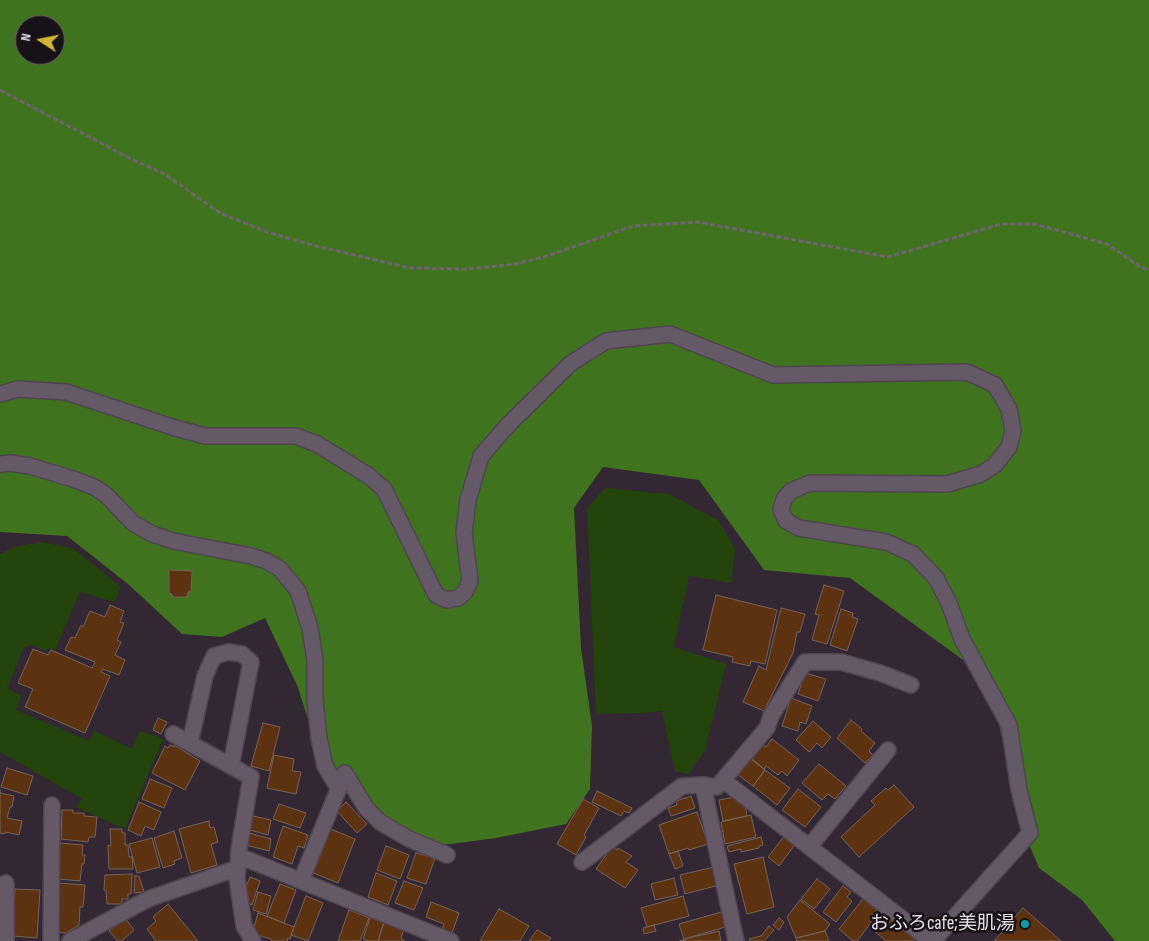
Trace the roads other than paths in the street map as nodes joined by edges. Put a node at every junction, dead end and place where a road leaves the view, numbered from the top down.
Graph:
1 (0, 394) edge
2 (0, 464) edge
3 (911, 685) dead end
4 (173, 734) dead end
5 (190, 743) junction
6 (888, 750) dead end
7 (232, 766) junction
8 (723, 780) junction
9 (703, 785) junction
10 (339, 789) junction
11 (52, 805) dead end
12 (809, 847) junction
13 (447, 855) dead end
14 (238, 862) junction
15 (582, 862) dead end
16 (301, 881) junction
17 (6, 883) dead end
18 (415, 934) edge
19 (6, 941) edge
20 (51, 941) edge
21 (70, 941) edge
22 (253, 941) edge
23 (451, 941) edge
24 (736, 941) edge
25 (932, 941) edge

1 - 25 street
2 - 10 street
3 - 8 street
4 - 5 street
5 - 7 street
5 - 7 street
6 - 12 street
7 - 14 street
8 - 9 street
8 - 12 street
9 - 15 street
9 - 24 street
10 - 13 street
10 - 16 street
11 - 20 street
12 - 25 street
14 - 16 street
14 - 21 street
14 - 22 street
16 - 18 street
17 - 19 street
18 - 23 street

